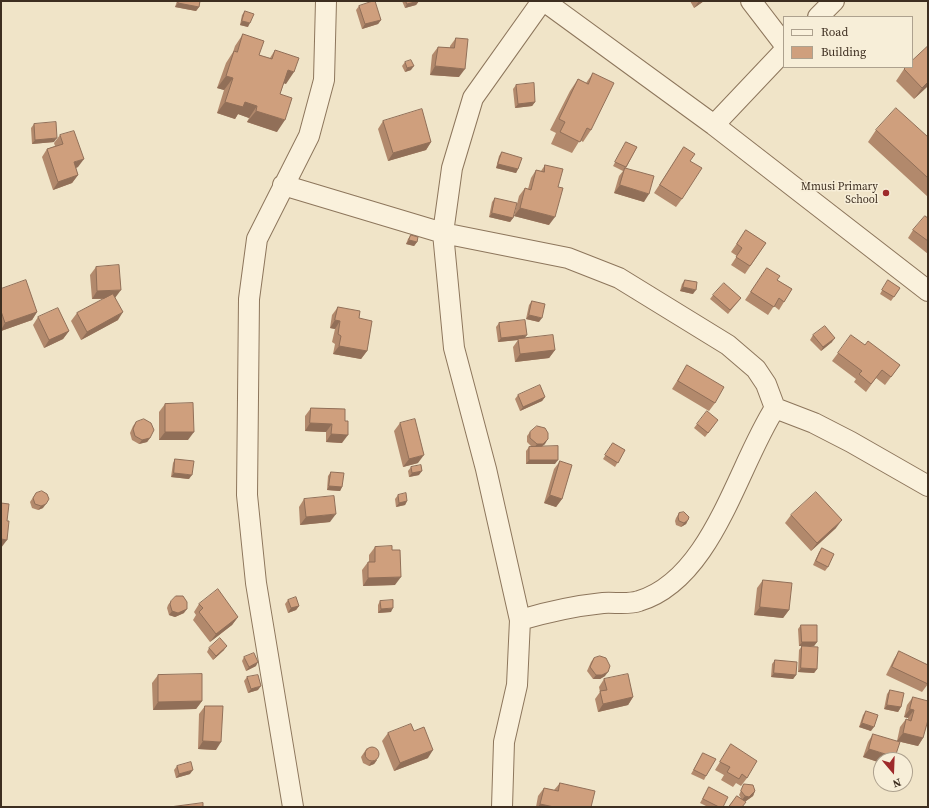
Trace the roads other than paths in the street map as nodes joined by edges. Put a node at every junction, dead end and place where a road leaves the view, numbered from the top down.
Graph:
1 (326, 1) edge
2 (543, 1) edge
3 (751, 1) edge
4 (834, 1) edge
5 (819, 16) edge
6 (783, 43) edge
7 (783, 52) edge
8 (714, 125) junction
9 (283, 185) junction
10 (443, 233) junction
11 (928, 291) edge
12 (775, 408) junction
13 (928, 486) edge
14 (520, 620) junction
15 (293, 807) edge
16 (502, 807) edge

1 - 9 street
2 - 8 street
2 - 10 street
3 - 6 street
4 - 5 street
7 - 8 street
8 - 11 street
9 - 10 street
9 - 15 street
10 - 12 street
10 - 14 street
12 - 13 street
12 - 14 street
14 - 16 street

